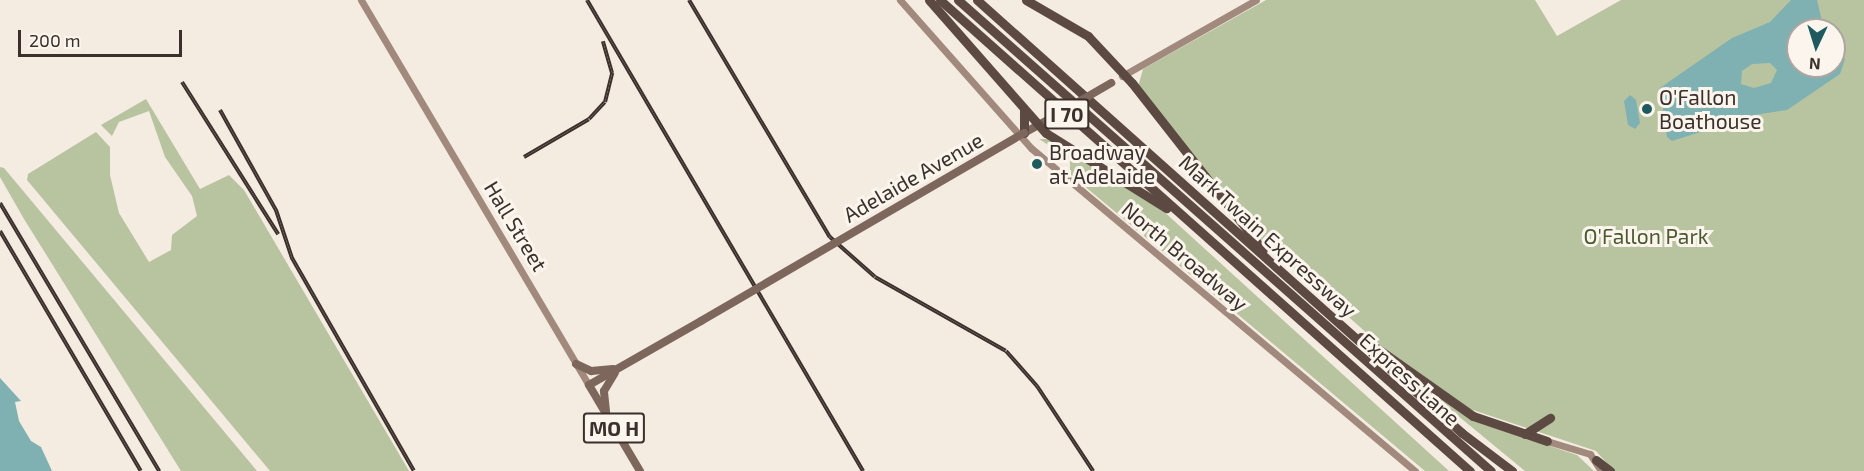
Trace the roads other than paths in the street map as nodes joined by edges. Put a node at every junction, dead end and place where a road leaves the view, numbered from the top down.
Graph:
1 (361, 0) edge
2 (900, 0) edge
3 (929, 0) edge
4 (940, 0) edge
5 (958, 0) edge
6 (977, 0) edge
7 (1026, 0) edge
8 (1256, 0) edge
9 (1122, 76) junction
10 (1024, 110) junction
11 (1039, 125) junction
12 (1024, 133) junction
13 (1195, 228) junction
14 (1273, 265) junction
15 (1332, 317) junction
16 (576, 364) junction
17 (618, 369) junction
18 (589, 385) junction
19 (608, 417) junction
20 (1550, 418) dead end
21 (1522, 434) junction
22 (1547, 441) joint
23 (1435, 442) junction
24 (1596, 460) junction
25 (640, 471) edge
26 (1415, 471) edge
27 (1458, 471) edge
28 (1470, 471) edge
29 (1491, 471) edge
30 (1512, 471) edge
31 (1601, 471) edge
32 (1610, 471) edge

1 - 16 main road, Hall Street
2 - 26 main road, North Broadway
3 - 10 highway
4 - 13 highway, Mark Twain Expressway / I 70
5 - 29 highway, Express Lane
6 - 14 highway, Mark Twain Expressway / I 70
7 - 9 highway
8 - 9 main road, Adelaide Avenue
9 - 11 main road, Adelaide Avenue, bridge
9 - 14 highway
10 - 11 highway
10 - 12 highway
11 - 12 main road, Adelaide Avenue
11 - 13 highway
12 - 17 main road, Adelaide Avenue, bridge
13 - 23 highway, Mark Twain Expressway / I 70
14 - 15 highway, Mark Twain Expressway / I 70
15 - 21 highway
15 - 30 highway, Mark Twain Expressway / I 70
16 - 17 main road
16 - 18 main road, Hall Street
17 - 18 main road, Adelaide Avenue
17 - 19 main road
18 - 19 main road, Hall Street / MO H
19 - 25 main road, Hall Street / MO H
20 - 21 highway
21 - 22 highway
22 - 24 main road
23 - 27 highway
23 - 28 highway, Mark Twain Expressway / I 70
24 - 31 main road
24 - 32 highway

